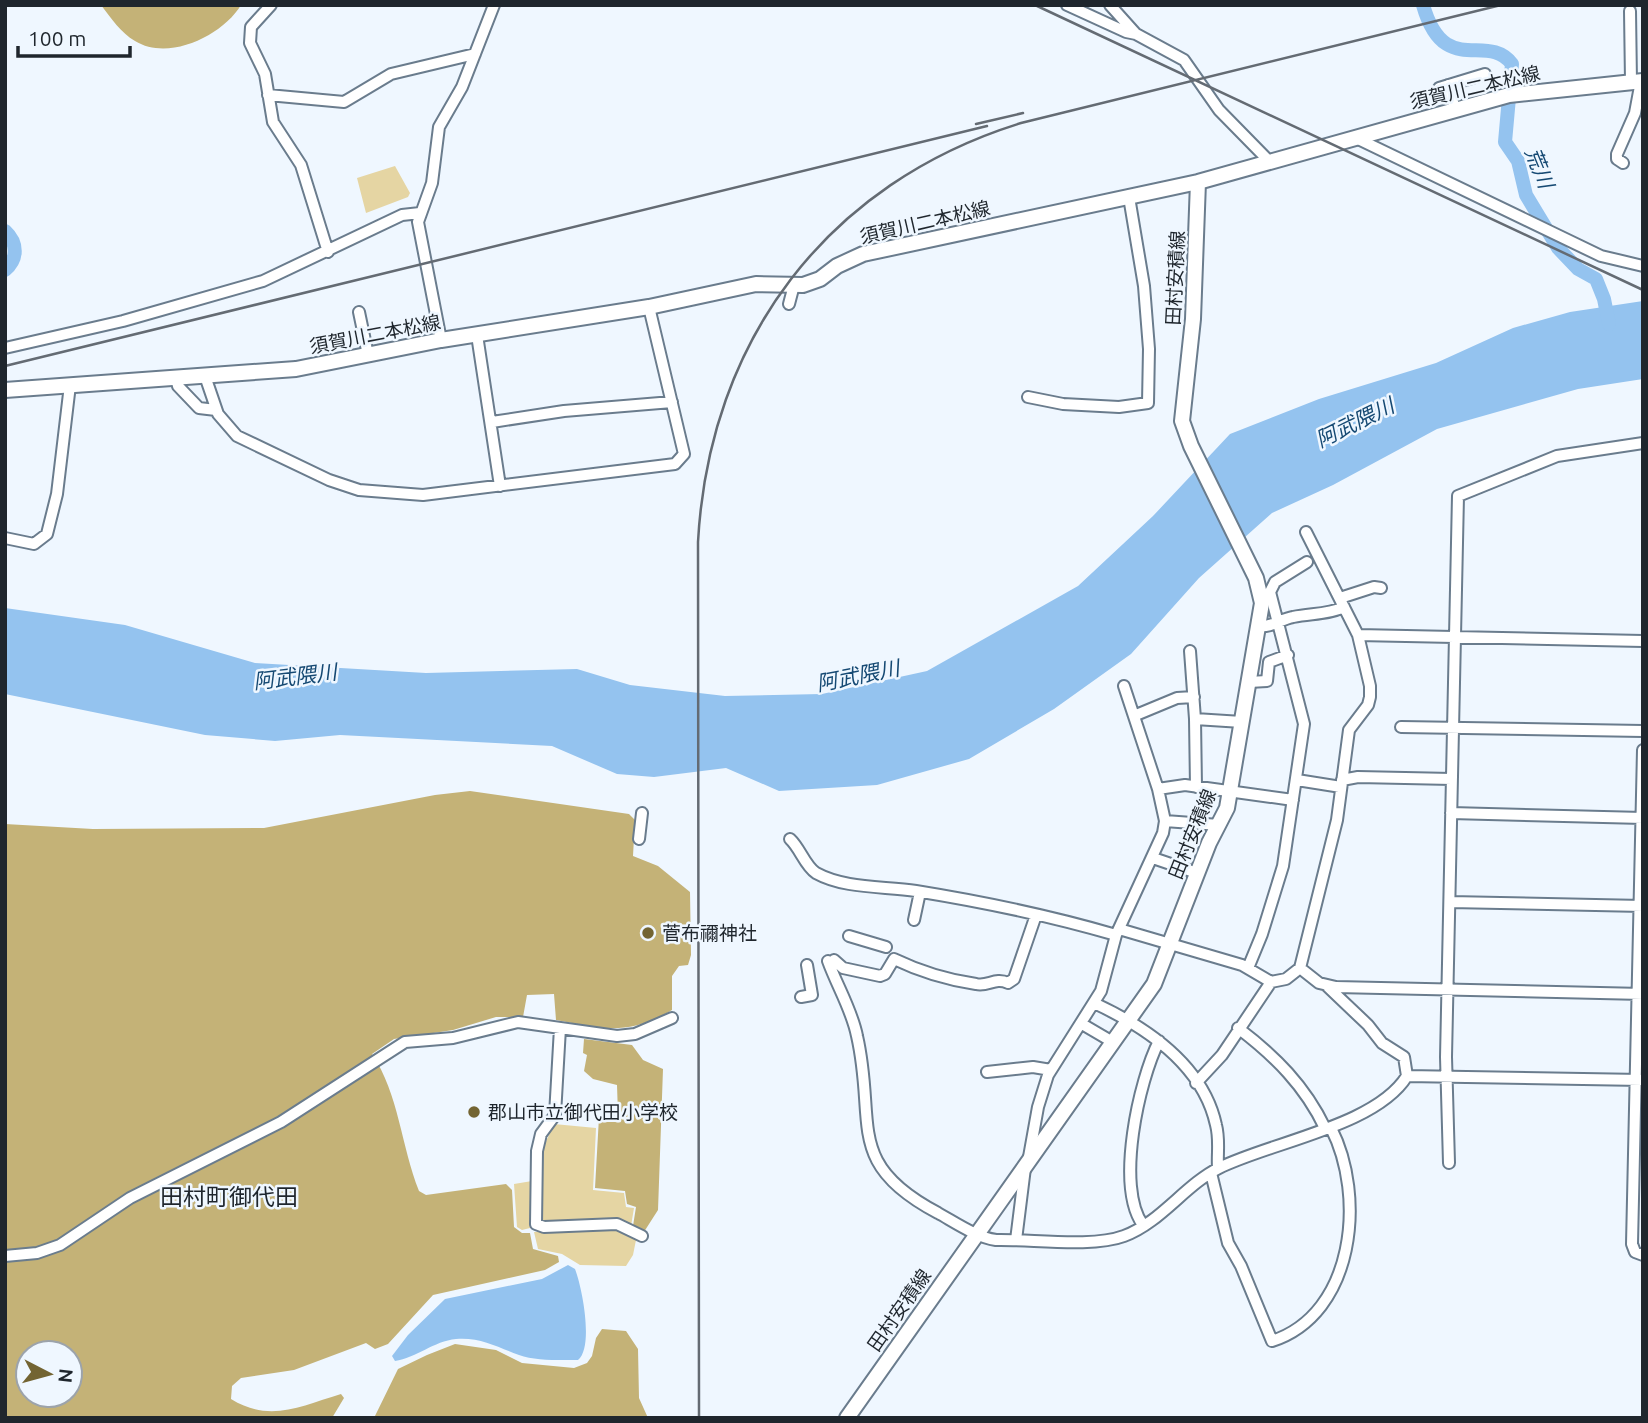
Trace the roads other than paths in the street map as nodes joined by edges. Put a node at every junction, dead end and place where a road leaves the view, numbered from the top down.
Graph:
1 (271, 5) edge
2 (495, 5) edge
3 (1067, 5) edge
4 (1110, 5) edge
5 (1630, 11) dead end
6 (1136, 34) junction
7 (475, 54) junction
8 (1485, 74) dead end
9 (1638, 81) edge
10 (268, 95) junction
11 (1455, 109) junction
12 (1354, 137) junction
13 (1271, 163) junction
14 (1623, 163) dead end
15 (1198, 182) junction
16 (1129, 197) junction
17 (420, 213) junction
18 (328, 252) junction
19 (1643, 266) edge
20 (794, 285) junction
21 (789, 304) dead end
22 (649, 307) junction
23 (359, 312) dead end
24 (477, 335) junction
25 (441, 340) junction
26 (5, 348) edge
27 (368, 355) junction
28 (205, 376) junction
29 (176, 378) junction
30 (70, 385) junction
31 (5, 390) edge
32 (1028, 397) dead end
33 (672, 402) junction
34 (216, 410) junction
35 (492, 422) junction
36 (1643, 443) edge
37 (500, 486) junction
38 (1306, 532) dead end
39 (5, 538) edge
40 (1307, 562) dead end
41 (1381, 588) dead end
42 (1342, 603) junction
43 (1277, 623) junction
44 (1259, 626) junction
45 (1358, 635) junction
46 (1456, 637) junction
47 (1643, 641) edge
48 (1190, 651) dead end
49 (1288, 655) junction
50 (1249, 682) junction
51 (1124, 686) dead end
52 (1194, 697) junction
53 (1136, 715) junction
54 (1195, 719) junction
55 (1242, 722) junction
56 (1453, 726) junction
57 (1401, 727) dead end
58 (1643, 731) edge
59 (1643, 750) edge
60 (1452, 779) junction
61 (1297, 780) junction
62 (1342, 784) junction
63 (1196, 787) junction
64 (1158, 789) junction
65 (1231, 792) junction
66 (1293, 800) junction
67 (642, 813) dead end
68 (1451, 813) junction
69 (1642, 818) edge
70 (1165, 821) junction
71 (1219, 825) junction
72 (639, 839) dead end
73 (790, 839) dead end
74 (1153, 858) junction
75 (1197, 873) junction
76 (920, 892) junction
77 (1450, 902) junction
78 (1641, 906) edge
79 (1036, 915) junction
80 (914, 920) dead end
81 (1118, 932) junction
82 (849, 936) dead end
83 (1170, 943) junction
84 (886, 947) dead end
85 (807, 965) dead end
86 (1248, 968) junction
87 (1300, 968) junction
88 (1271, 982) junction
89 (1327, 986) junction
90 (1448, 990) junction
91 (1640, 994) edge
92 (802, 997) dead end
93 (1094, 1003) junction
94 (671, 1018) dead end
95 (1126, 1020) junction
96 (1082, 1024) junction
97 (560, 1028) junction
98 (1238, 1028) junction
99 (1640, 1037) edge
100 (1111, 1041) junction
101 (1159, 1041) junction
102 (1051, 1070) junction
103 (987, 1072) dead end
104 (1407, 1076) junction
105 (1446, 1076) junction
106 (1639, 1080) edge
107 (1196, 1083) junction
108 (1328, 1128) junction
109 (1027, 1159) junction
110 (1449, 1163) dead end
111 (1214, 1171) junction
112 (1143, 1225) junction
113 (975, 1233) junction
114 (642, 1236) dead end
115 (1016, 1240) junction
116 (1643, 1255) edge
117 (5, 1256) edge
118 (847, 1418) edge

1 - 10 street
2 - 7 street
3 - 6 street
4 - 6 street
5 - 9 street
6 - 13 street
7 - 10 street
7 - 17 street
8 - 11 street
9 - 11 main road, 須賀川二本松線
9 - 14 street
10 - 18 street
11 - 12 main road, 須賀川二本松線
12 - 13 main road, 須賀川二本松線
12 - 19 street
13 - 15 main road, 須賀川二本松線
15 - 16 main road, 須賀川二本松線
15 - 44 main road, 田村安積線
16 - 20 main road, 須賀川二本松線
16 - 32 street
17 - 18 street
17 - 25 street
18 - 26 street
20 - 21 street
20 - 22 main road, 須賀川二本松線
22 - 24 main road, 須賀川二本松線
22 - 33 street
23 - 27 street
24 - 25 main road, 須賀川二本松線
24 - 35 street
25 - 27 main road, 須賀川二本松線
27 - 28 main road, 須賀川二本松線
28 - 29 main road, 須賀川二本松線
28 - 34 street
29 - 30 main road, 須賀川二本松線
29 - 34 street
30 - 31 main road, 須賀川二本松線
30 - 39 street
33 - 35 street
33 - 37 street
34 - 37 street
35 - 37 street
36 - 46 street
38 - 42 street
40 - 43 street
41 - 42 street
42 - 43 street
42 - 45 street
43 - 44 street
43 - 49 street
44 - 50 main road, 田村安積線
45 - 46 street
45 - 62 street
46 - 47 street
46 - 56 street
48 - 52 street
49 - 50 street
49 - 61 street
50 - 55 main road, 田村安積線
51 - 53 street
52 - 53 street
52 - 54 street
53 - 64 street
54 - 55 street
54 - 63 street
55 - 65 main road, 田村安積線
56 - 57 street
56 - 58 street
56 - 60 street
59 - 69 street
60 - 62 street
60 - 68 street
61 - 62 street
61 - 66 street
62 - 87 street
63 - 64 street
63 - 65 street
64 - 70 street
65 - 66 street
65 - 71 main road, 田村安積線
66 - 86 street
67 - 72 street
68 - 69 street
68 - 77 street
69 - 78 street
70 - 71 street
70 - 74 street
71 - 75 main road, 田村安積線
73 - 76 street
74 - 75 street
74 - 81 street
75 - 83 main road, 田村安積線
76 - 79 street
76 - 80 street
77 - 78 street
77 - 90 street
78 - 91 street
79 - 81 street
79 - 113 street
81 - 83 street
81 - 93 street
82 - 84 street
83 - 86 street
83 - 95 main road, 田村安積線
85 - 92 street
86 - 88 street
87 - 88 street
87 - 89 street
88 - 98 street
89 - 90 street
89 - 104 street
90 - 91 street
90 - 105 street
91 - 99 street
93 - 95 street
93 - 96 street
94 - 97 street
95 - 100 main road, 田村安積線
95 - 101 street
96 - 100 street
96 - 102 street
97 - 114 street
97 - 117 street
98 - 107 street
98 - 108 street
99 - 106 street
100 - 109 main road, 田村安積線
101 - 107 street
101 - 112 street
102 - 103 street
102 - 109 street
104 - 105 street
104 - 108 street
105 - 106 street
105 - 110 street
106 - 116 street
107 - 111 street
108 - 111 street
108 - 111 street
109 - 113 main road, 田村安積線
109 - 115 street
111 - 112 street
112 - 115 street
113 - 115 street
113 - 118 main road, 田村安積線

